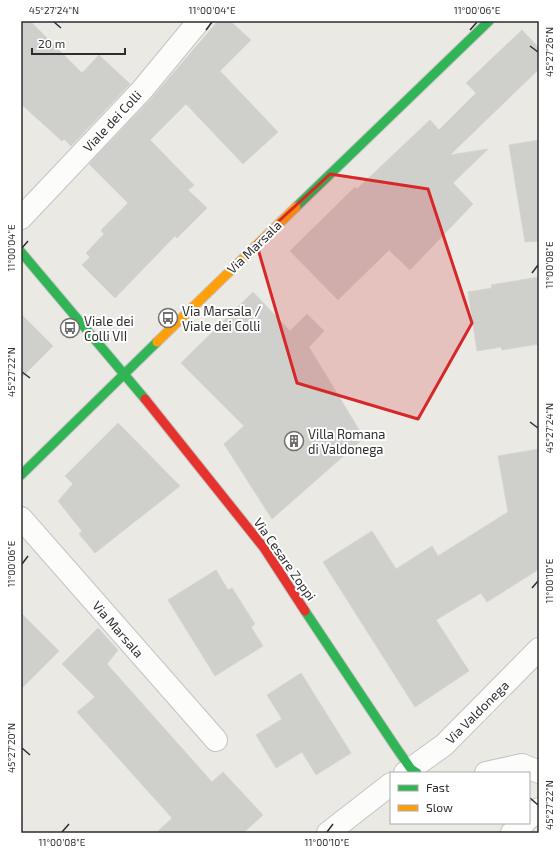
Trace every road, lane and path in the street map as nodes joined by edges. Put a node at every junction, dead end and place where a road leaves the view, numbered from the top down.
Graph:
1 (199, 21) edge
2 (489, 21) edge
3 (21, 218) edge
4 (21, 252) edge
5 (123, 374) junction
6 (21, 475) edge
7 (21, 518) edge
8 (539, 649) edge
9 (216, 740) dead end
10 (411, 772) edge
11 (490, 772) edge
12 (539, 772) edge
13 (390, 785) edge
14 (539, 809) edge
15 (530, 817) edge
16 (523, 824) edge
17 (328, 833) edge
18 (512, 833) edge

1 - 3 street, Viale dei Colli
2 - 5 street, Via Marsala
4 - 5 street
5 - 6 street, Via Marsala
5 - 10 street, Via Cesare Zoppi
7 - 9 street, Via Marsala
8 - 10 street, Via Valdonega
11 - 12 street
13 - 17 street
14 - 15 street
16 - 18 street

